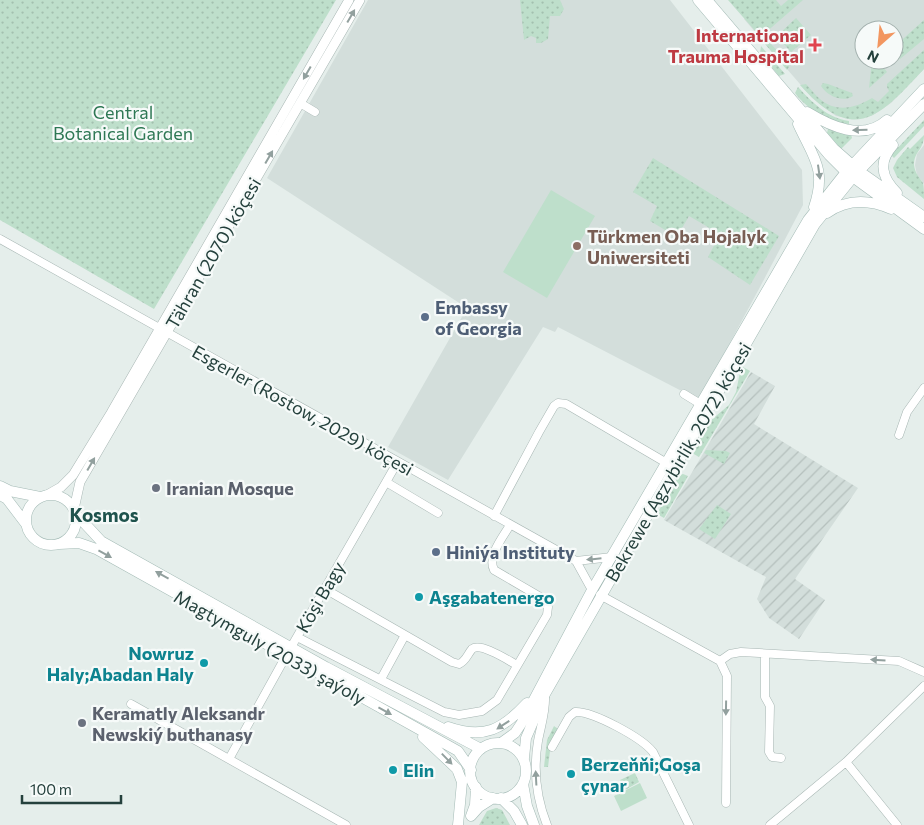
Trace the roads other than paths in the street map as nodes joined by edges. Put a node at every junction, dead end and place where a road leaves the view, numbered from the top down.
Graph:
1 (349, 0) edge
2 (360, 0) edge
3 (698, 0) edge
4 (707, 0) edge
5 (924, 89) edge
6 (300, 103) junction
7 (924, 104) edge
8 (795, 109) junction
9 (903, 111) junction
10 (315, 112) dead end
11 (910, 120) junction
12 (853, 171) junction
13 (909, 212) junction
14 (924, 217) edge
15 (812, 222) junction
16 (924, 229) edge
17 (0, 239) edge
18 (163, 331) junction
19 (924, 388) edge
20 (684, 394) dead end
21 (702, 405) junction
22 (899, 435) dead end
23 (397, 463) junction
24 (671, 466) junction
25 (386, 482) junction
26 (0, 486) edge
27 (0, 495) edge
28 (44, 496) junction
29 (74, 511) junction
30 (438, 513) dead end
31 (494, 516) junction
32 (26, 524) junction
33 (510, 525) junction
34 (59, 544) junction
35 (612, 557) junction
36 (576, 561) junction
37 (325, 589) junction
38 (596, 593) junction
39 (405, 635) junction
40 (298, 637) junction
41 (289, 652) junction
42 (766, 654) junction
43 (720, 661) junction
44 (518, 665) junction
45 (924, 672) edge
46 (381, 679) junction
47 (924, 686) edge
48 (542, 692) junction
49 (131, 704) dead end
50 (416, 715) junction
51 (412, 726) junction
52 (501, 743) junction
53 (552, 747) dead end
54 (481, 749) junction
55 (524, 758) junction
56 (780, 758) dead end
57 (229, 759) junction
58 (846, 762) junction
59 (471, 770) junction
60 (523, 784) junction
61 (476, 786) junction
62 (497, 798) junction
63 (726, 803) dead end
64 (469, 821) edge
65 (346, 825) edge
66 (458, 825) edge
67 (522, 825) edge
68 (534, 825) edge
69 (547, 825) edge
70 (689, 825) edge
71 (770, 825) edge
72 (897, 825) edge

1 -> 18 street, Tähran (2070) köçesi
6 -> 2 street, Tähran (2070) köçesi
3 - 8 main road
4 - 8 main road
5 - 9 main road
6 - 10 street
18 -> 6 street, Tähran (2070) köçesi
7 - 11 main road
9 -> 8 main road
8 - 12 main road
8 -> 15 main road
9 - 12 main road
11 - 12 main road
11 - 13 main road
12 - 13 main road
12 - 15 main road, Bekrewe (Agzybirlik, 2072) köçesi
13 - 14 main road
13 - 15 main road
13 - 16 main road
15 - 21 main road, Bekrewe (Agzybirlik, 2072) köçesi
15 - 24 main road, Bekrewe (Agzybirlik, 2072) köçesi
17 - 18 street, Esgerler (Rostow, 2029) köçesi
18 - 23 street, Esgerler (Rostow, 2029) köçesi
18 - 28 street, Tähran (2070) köçesi
29 -> 18 street, Tähran (2070) köçesi
19 - 22 street
20 - 21 street
21 - 24 main road, Bekrewe (Agzybirlik, 2072) köçesi
23 - 25 street, Köşi Bagy
23 - 31 street, Esgerler (Rostow, 2029) köçesi
24 - 31 street
24 - 35 main road, Bekrewe (Agzybirlik, 2072) köçesi
24 - 38 main road, Bekrewe (Agzybirlik, 2072) köçesi
25 - 30 street
25 - 37 street, Köşi Bagy
26 - 28 main road
27 - 32 main road
28 - 29 main road
28 - 32 main road
29 - 34 main road
41 -> 29 main road, Magtymguly (2033) şaýoly
31 - 33 street, Esgerler (Rostow, 2029) köçesi
32 - 34 main road
33 - 36 street, Esgerler (Rostow, 2029) köçesi
33 - 44 street
34 -> 41 main road, Magtymguly (2033) şaýoly
35 -> 36 street
35 - 38 main road, Bekrewe (Agzybirlik, 2072) köçesi
36 - 38 street, Bekrewe (Agzybirlik, 2072) köçesi
37 - 39 street
37 - 40 street, Köşi Bagy
38 - 43 street
38 - 48 main road, Bekrewe (Agzybirlik, 2072) köçesi
39 - 44 street
39 - 46 street
40 - 41 street, Köşi Bagy
40 - 46 street
41 - 50 main road, Magtymguly (2033) şaýoly
41 -> 51 main road, Magtymguly (2033) şaýoly
41 - 57 street, Köşi Bagy
42 - 43 street
45 -> 42 street
42 - 56 street
43 -> 63 street
44 - 46 street
47 - 58 street
48 -> 50 main road
48 - 52 main road, Bekrewe (Agzybirlik, 2072) köçesi
48 - 55 main road, Bekrewe (Agzybirlik, 2072) köçesi
69 -> 48 street
49 - 57 street
50 - 54 main road, Magtymguly (2033) şaýoly
51 - 59 main road, Magtymguly (2033) şaýoly
51 -> 66 main road
52 - 54 main road
52 - 55 main road
53 - 70 street
54 - 59 main road
55 - 60 main road
57 - 65 street
58 - 71 street
58 - 72 street
59 - 61 main road
60 - 62 main road
60 - 68 main road
61 - 62 main road
61 - 64 main road
62 - 64 main road
62 - 67 main road

